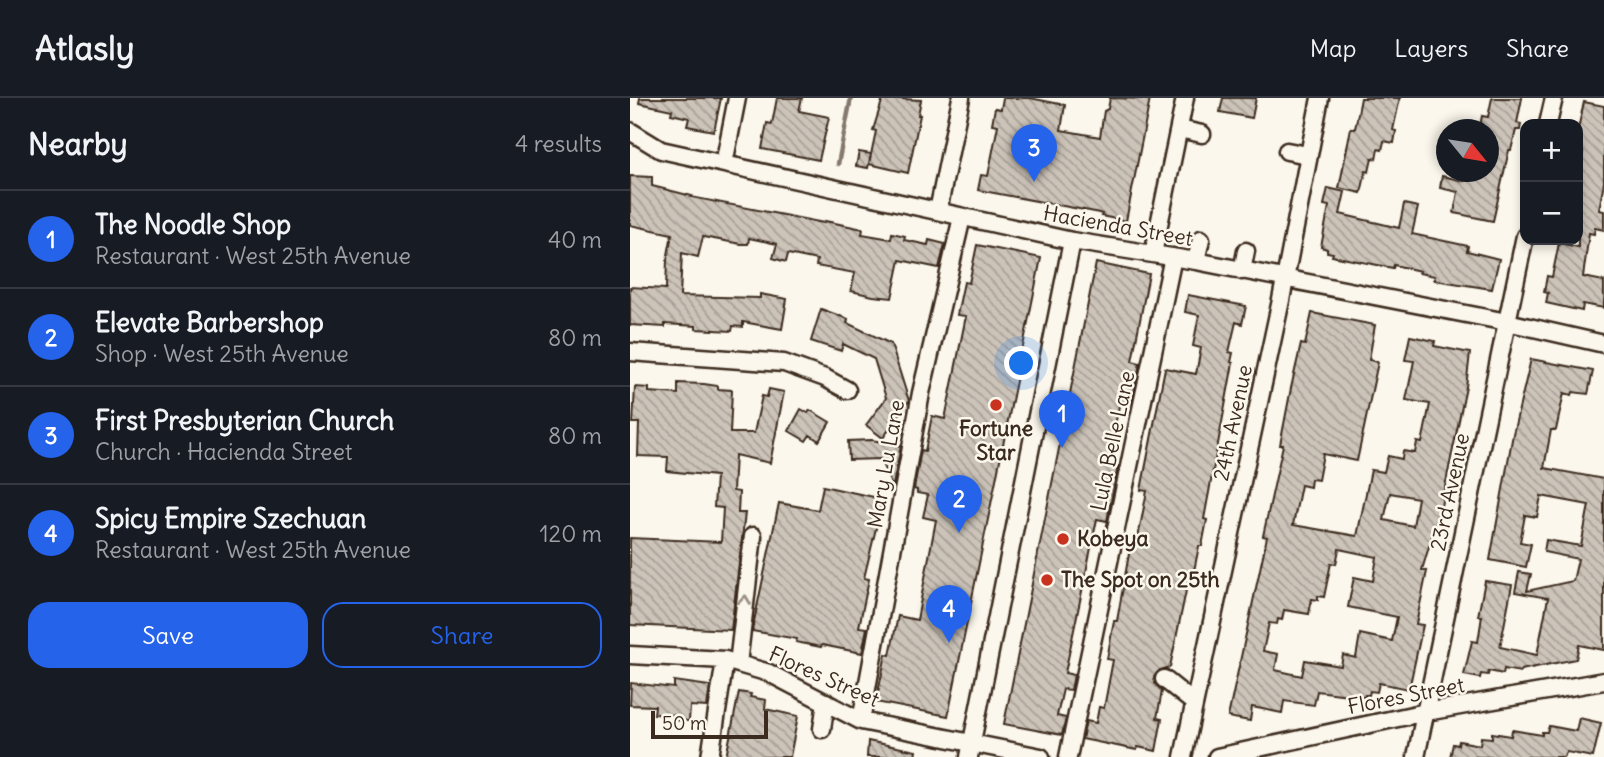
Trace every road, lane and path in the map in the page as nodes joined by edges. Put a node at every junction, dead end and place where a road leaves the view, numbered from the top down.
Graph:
1 (737, 98) edge
2 (961, 98) edge
3 (1185, 98) edge
4 (1320, 98) edge
5 (1554, 98) edge
6 (1549, 119) edge
7 (1179, 129) junction
8 (630, 131) edge
9 (1202, 134) dead end
10 (1287, 151) dead end
11 (1308, 155) junction
12 (724, 164) junction
13 (938, 211) junction
14 (962, 217) junction
15 (1201, 239) dead end
16 (1072, 240) junction
17 (1523, 245) edge
18 (1245, 251) dead end
19 (1153, 254) junction
20 (1173, 257) junction
21 (1196, 261) junction
22 (1242, 271) junction
23 (1284, 280) junction
24 (1507, 322) junction
25 (1604, 344) edge
26 (630, 352) edge
27 (847, 390) dead end
28 (752, 537) dead end
29 (630, 655) edge
30 (731, 662) junction
31 (1164, 679) dead end
32 (1604, 681) edge
33 (826, 702) junction
34 (1194, 703) junction
35 (1426, 712) junction
36 (861, 721) junction
37 (822, 729) dead end
38 (971, 750) edge
39 (710, 757) edge
40 (1041, 757) edge
41 (1068, 757) edge
42 (1182, 757) edge
43 (1217, 757) edge
44 (1416, 757) edge

1 - 12 street
2 - 13 street
3 - 7 street
4 - 11 street, 24th Avenue
5 - 6 street
7 - 9 street
7 - 19 street
8 - 12 street, Hacienda Street
10 - 11 street
11 - 23 street, 24th Avenue
12 - 13 street, Hacienda Street
13 - 14 street, Hacienda Street
14 - 16 street, Hacienda Street
14 - 36 street, Mary Lu Lane
15 - 21 street
16 - 19 street, Hacienda Street
16 - 38 street
17 - 24 street, 23rd Avenue
18 - 22 street
19 - 20 street, Hacienda Street
20 - 21 street, Hacienda Street
20 - 41 street, Lula Belle Lane
21 - 22 street, Hacienda Street
22 - 23 street, Hacienda Street
23 - 24 street, Hacienda Street
23 - 34 street, 24th Avenue
24 - 25 street, Hacienda Street
24 - 35 street, 23rd Avenue
26 - 27 street
30 -> 28 street
29 - 30 street, Flores Street
30 - 33 street, Flores Street
30 - 39 street
31 - 34 street
32 - 35 street, Flores Street
33 - 36 street, Flores Street
33 - 37 street
34 - 42 street, 24th Avenue
35 - 43 street, Flores Street
35 - 44 street, 23rd Avenue
36 - 38 street, Flores Street
38 - 40 street, Flores Street

